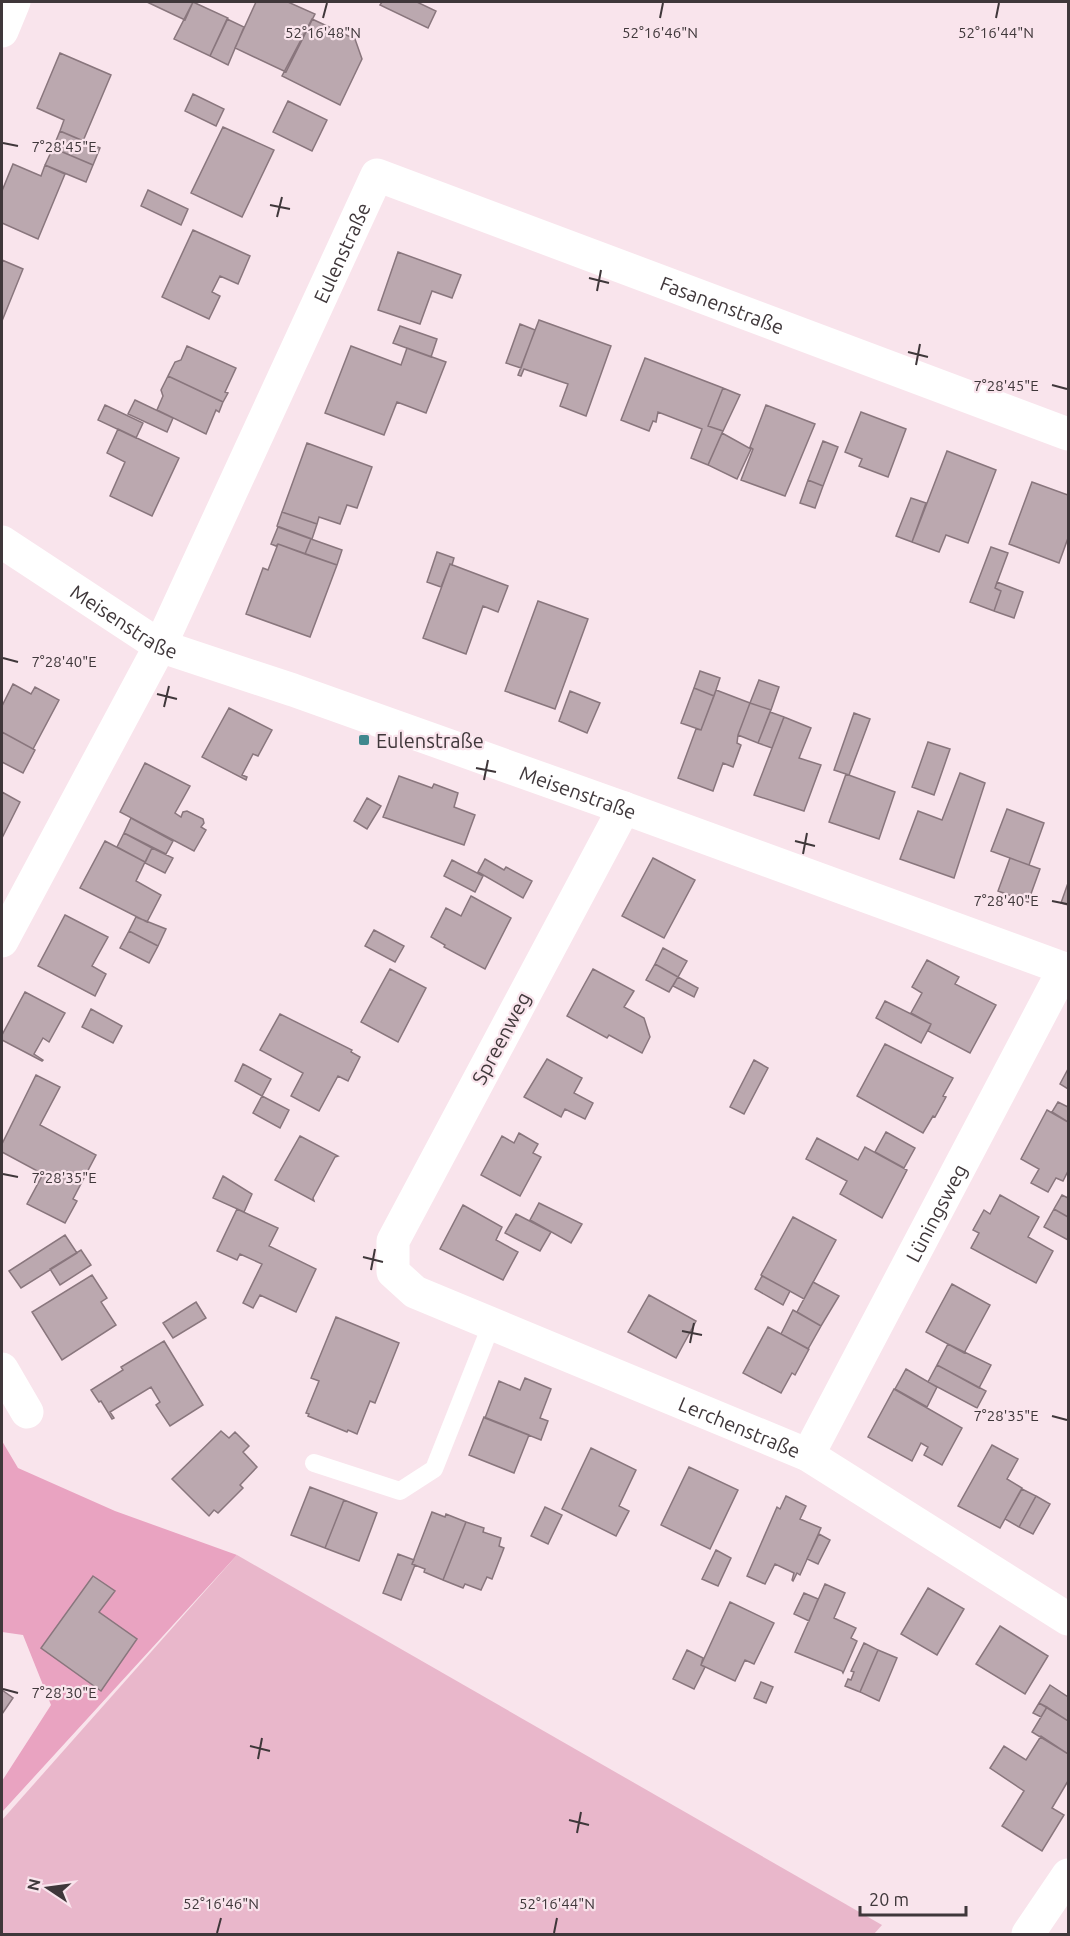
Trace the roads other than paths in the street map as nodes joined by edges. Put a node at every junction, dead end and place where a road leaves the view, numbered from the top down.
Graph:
1 (14, 2) edge
2 (2, 31) edge
3 (377, 175) joint
4 (1068, 434) edge
5 (2, 542) edge
6 (160, 646) junction
7 (624, 808) junction
8 (2, 941) edge
9 (1066, 970) edge
10 (393, 1272) joint
11 (492, 1323) junction
12 (2, 1369) edge
13 (27, 1412) dead end
14 (808, 1455) junction
15 (314, 1464) dead end
16 (1068, 1619) edge
17 (1068, 1875) edge
18 (1028, 1935) edge

1 - 2 street
3 - 4 street, Fasanenstraße
3 - 6 street, Eulenstraße
5 - 6 street, Meisenstraße
6 - 7 street, Meisenstraße
6 - 8 street, Eulenstraße
7 - 9 street, Meisenstraße
7 - 10 street, Spreenweg
9 - 14 street, Lüningsweg
10 - 11 street, Lerchenstraße
11 - 14 street, Lerchenstraße
11 - 15 lane
12 - 13 street
14 - 16 street, Lerchenstraße
17 - 18 street

